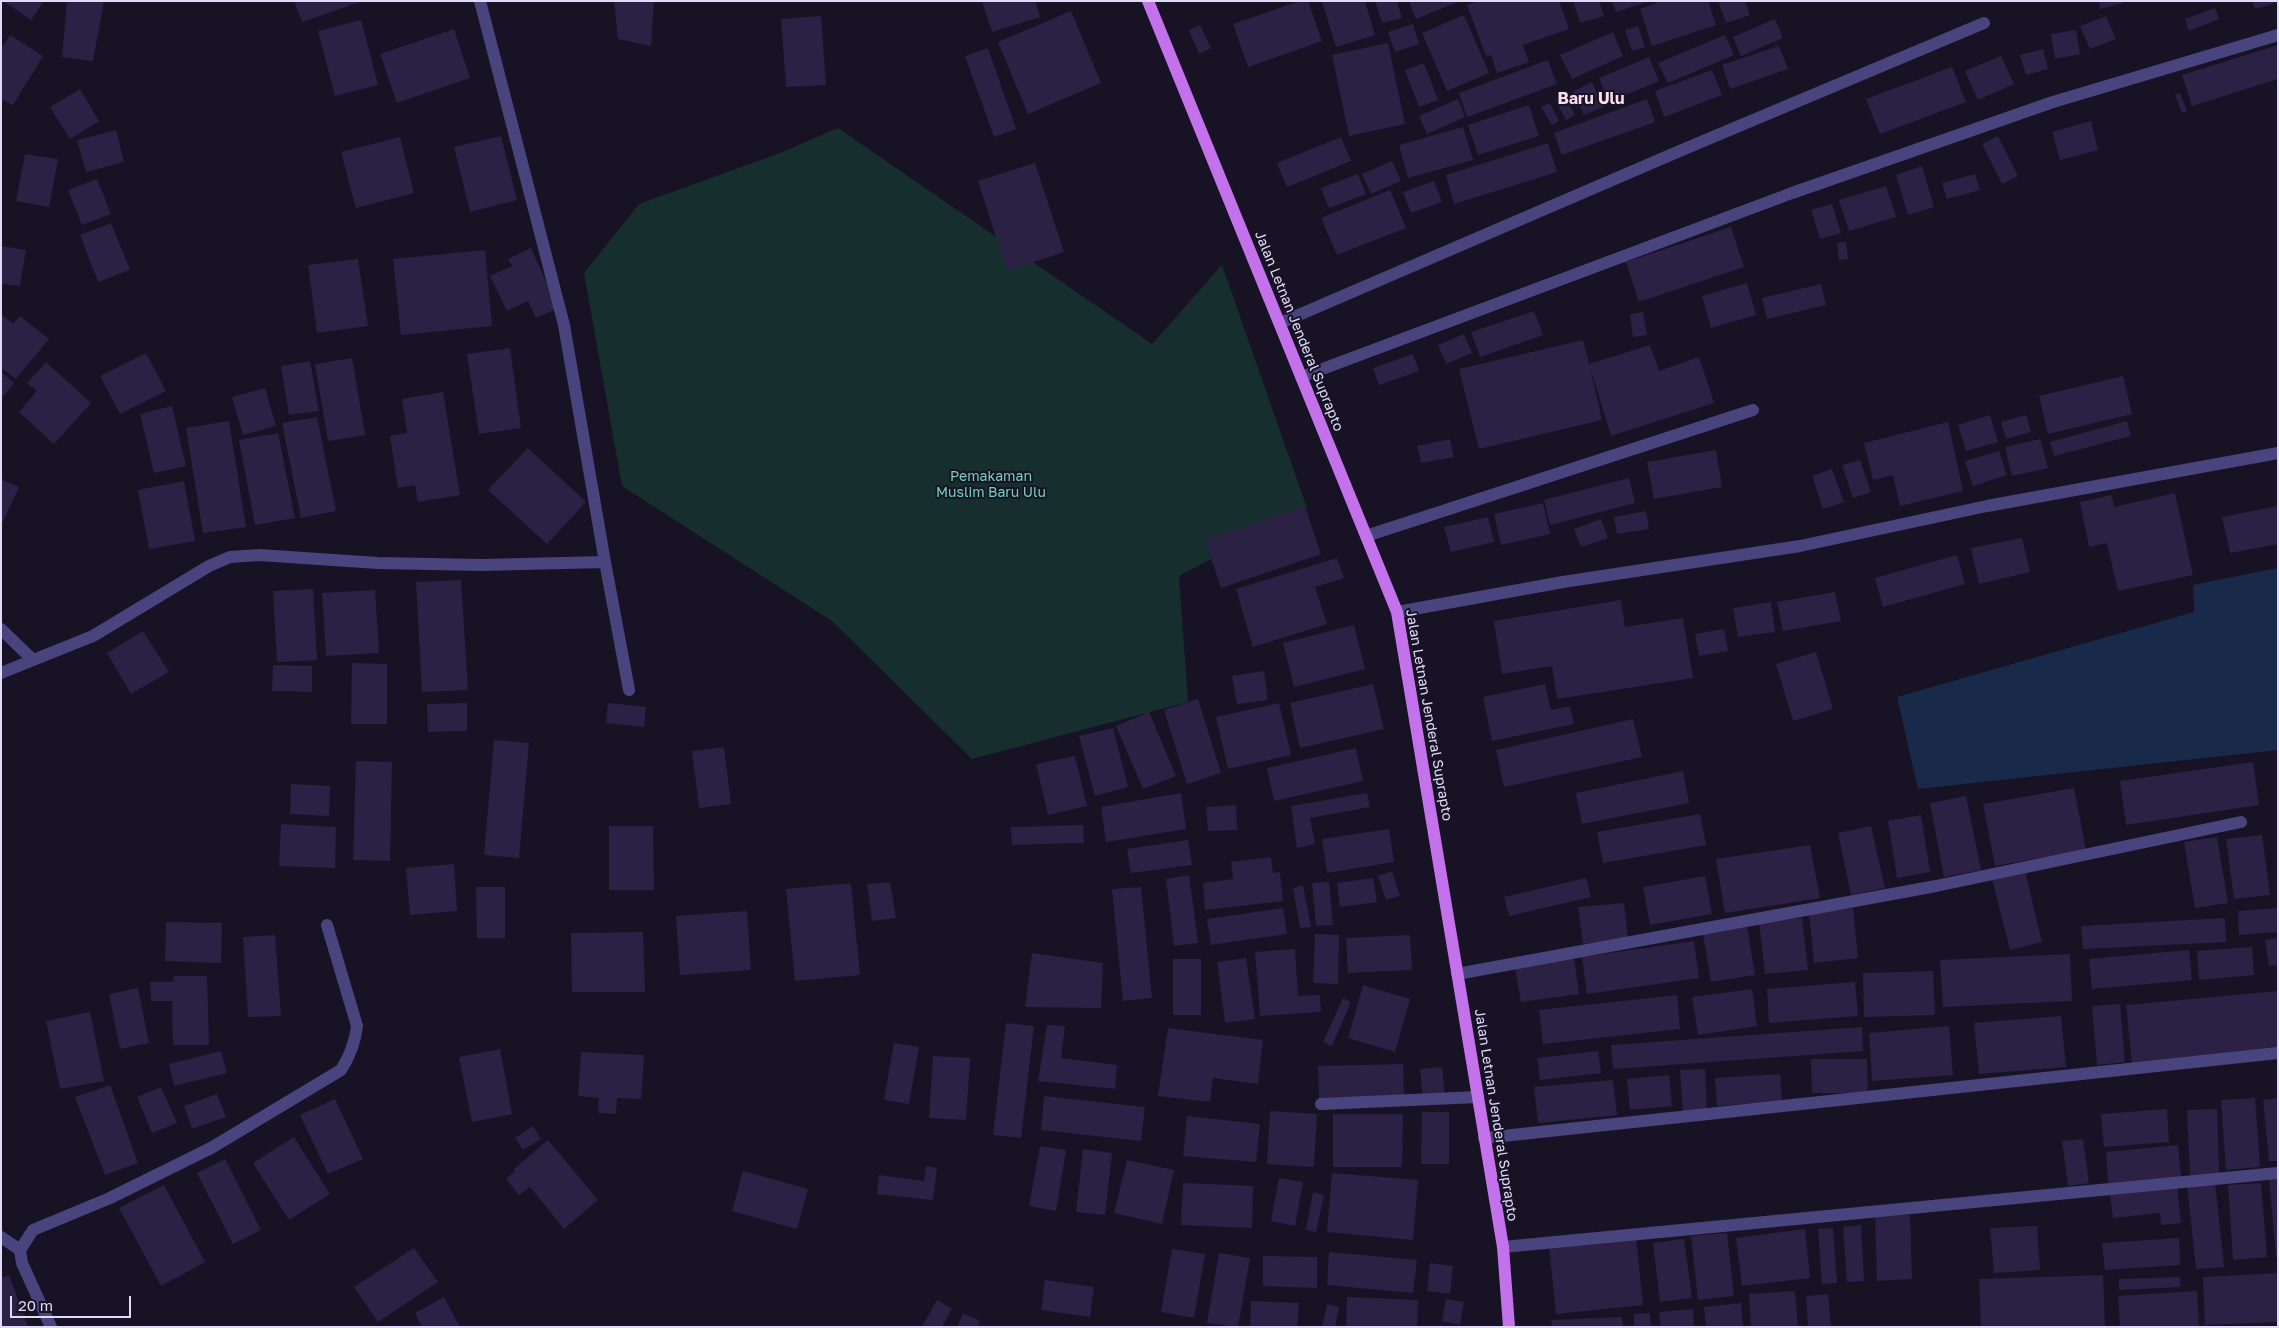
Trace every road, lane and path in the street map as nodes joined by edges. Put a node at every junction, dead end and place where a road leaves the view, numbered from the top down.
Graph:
1 (480, 1) edge
2 (1148, 1) edge
3 (1984, 23) dead end
4 (2278, 34) edge
5 (1280, 323) junction
6 (1301, 377) junction
7 (1753, 410) dead end
8 (2278, 453) edge
9 (1366, 536) junction
10 (605, 562) junction
11 (1397, 612) junction
12 (1, 629) edge
13 (33, 660) junction
14 (1, 673) edge
15 (630, 690) dead end
16 (2242, 822) dead end
17 (327, 925) dead end
18 (1457, 974) junction
19 (2278, 1054) edge
20 (1478, 1097) junction
21 (1321, 1104) dead end
22 (1484, 1138) junction
23 (2278, 1173) edge
24 (1, 1237) edge
25 (1503, 1247) junction
26 (20, 1250) junction
27 (50, 1327) edge
28 (1509, 1327) edge

1 - 10 street
2 - 5 main road, Jalan Letnan Jenderal Suprapto
3 - 5 street
4 - 6 street
5 - 6 main road, Jalan Letnan Jenderal Suprapto
6 - 9 main road, Jalan Letnan Jenderal Suprapto
7 - 9 street
8 - 11 street
9 - 11 main road, Jalan Letnan Jenderal Suprapto
10 - 13 street
10 - 15 street
11 - 18 main road, Jalan Letnan Jenderal Suprapto
12 - 13 street
13 - 14 street
16 - 18 street
17 - 26 street
18 - 20 main road, Jalan Letnan Jenderal Suprapto
19 - 22 street
20 - 21 street
20 - 22 main road, Jalan Letnan Jenderal Suprapto
22 - 25 main road, Jalan Letnan Jenderal Suprapto
23 - 25 street
24 - 26 street
25 - 28 main road, Jalan Letnan Jenderal Suprapto
26 - 27 street

